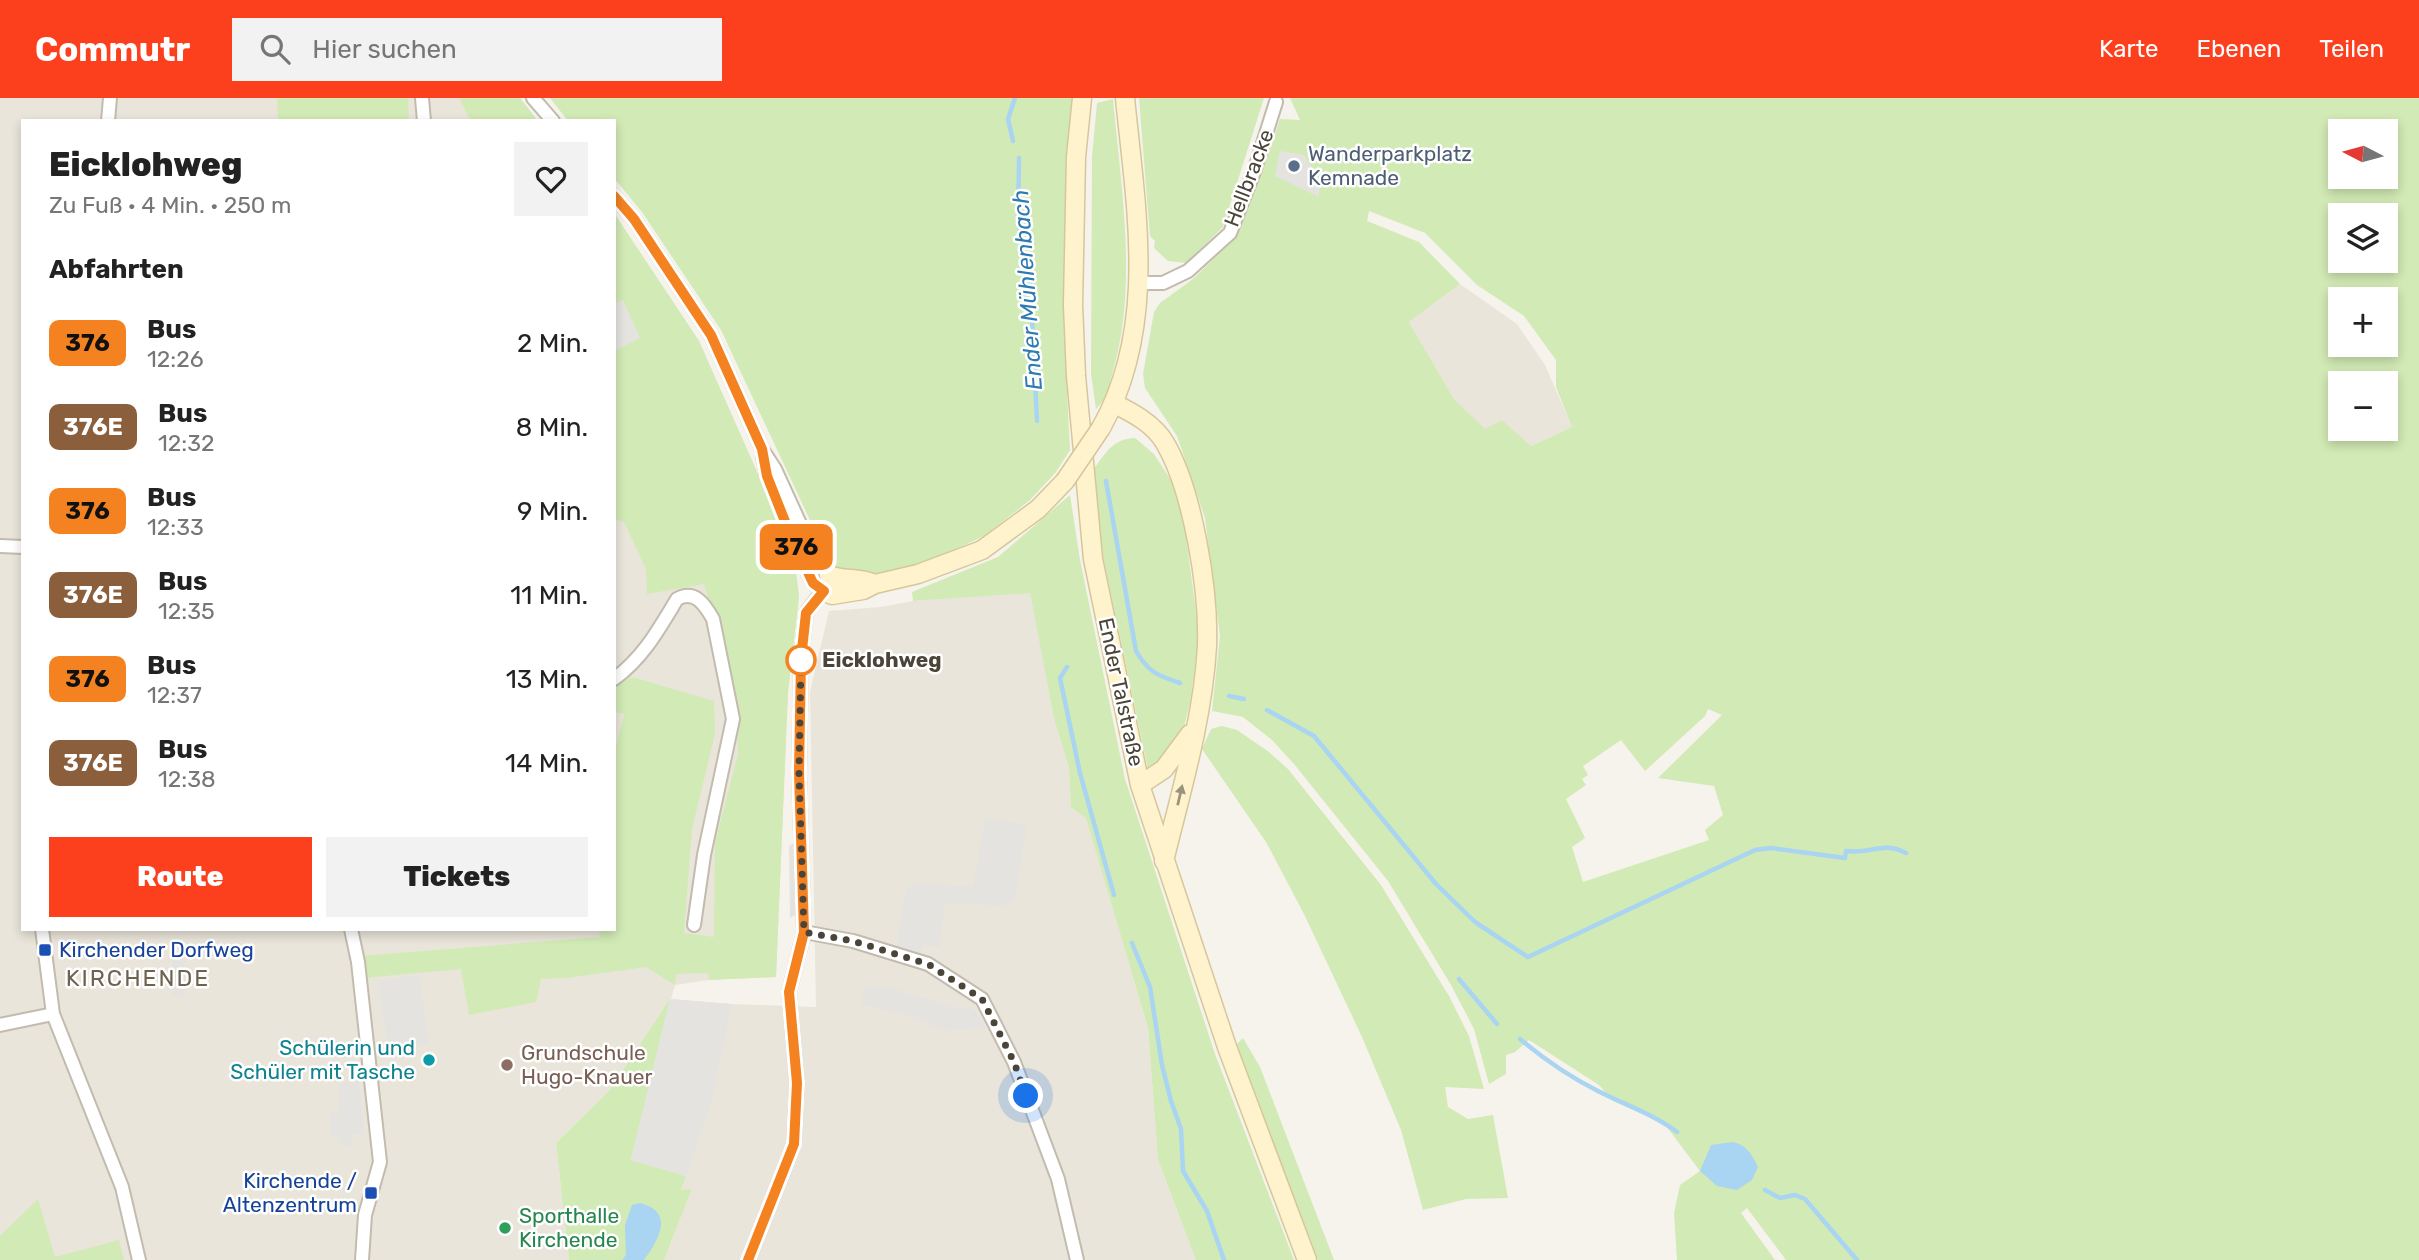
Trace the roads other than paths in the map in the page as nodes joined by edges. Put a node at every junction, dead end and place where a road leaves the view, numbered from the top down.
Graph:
1 (110, 98) edge
2 (422, 98) edge
3 (533, 98) edge
4 (1082, 98) edge
5 (1125, 98) edge
6 (1276, 102) dead end
7 (108, 119) edge
8 (424, 119) edge
9 (551, 119) edge
10 (616, 198) edge
11 (1140, 283) junction
12 (1115, 404) junction
13 (0, 546) edge
14 (21, 547) edge
15 (826, 583) junction
16 (616, 678) edge
17 (1197, 722) junction
18 (1140, 785) junction
19 (1164, 861) junction
20 (694, 925) dead end
21 (42, 931) edge
22 (352, 931) edge
23 (804, 932) junction
24 (54, 1014) junction
25 (0, 1025) edge
26 (139, 1260) edge
27 (362, 1260) edge
28 (748, 1260) edge
29 (1077, 1260) edge
30 (1307, 1260) edge

1 - 7 street
2 - 8 street
3 - 9 street
4 - 18 main road, Ender Talstraße
5 - 11 main road
6 - 11 street, Hellbracke
10 - 15 street
11 - 12 main road
12 - 15 main road, bridge
12 - 17 main road
13 - 14 street
15 - 23 street
16 - 20 street
17 - 18 main road
19 -> 17 main road
18 - 19 main road, Ender Talstraße
19 - 30 main road, Ender Talstraße
21 - 24 street
22 - 27 street
23 - 28 street
23 - 29 street
24 - 25 street
24 - 26 street

